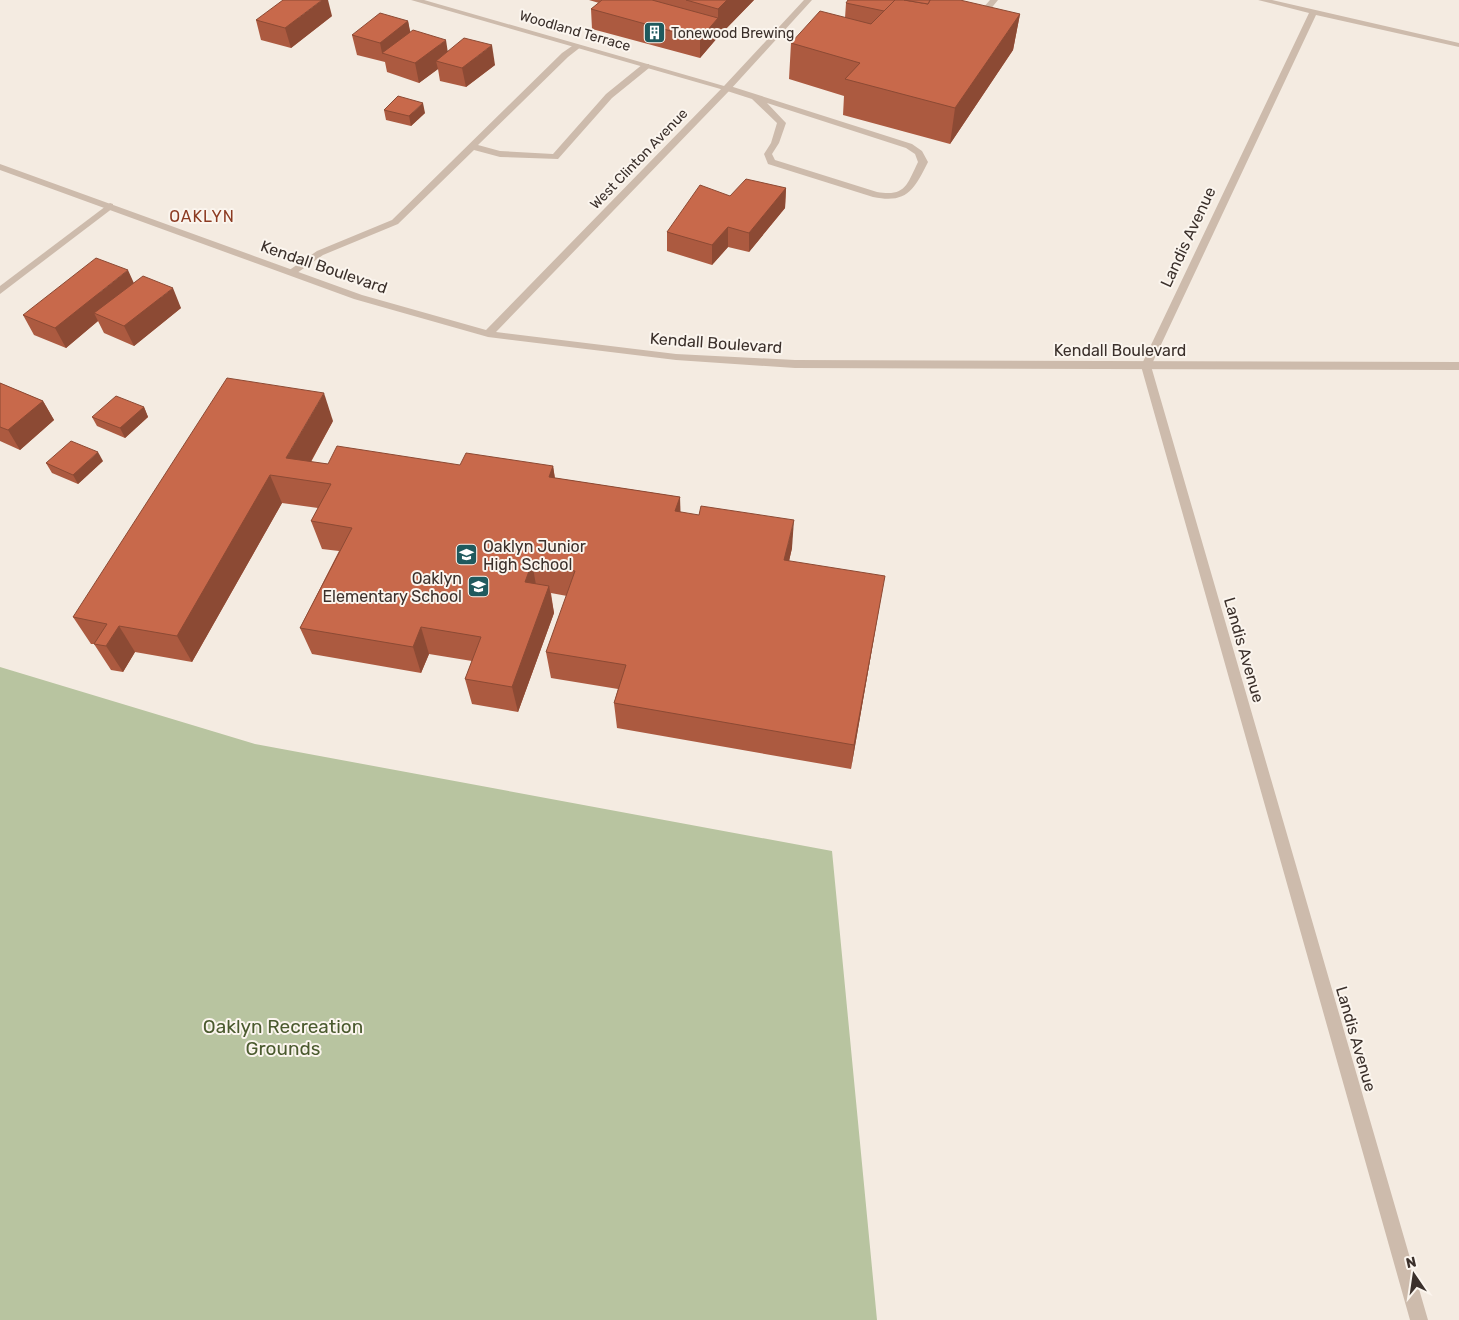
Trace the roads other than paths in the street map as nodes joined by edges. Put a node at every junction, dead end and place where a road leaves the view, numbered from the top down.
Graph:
1 (415, 0) edge
2 (808, 0) edge
3 (994, 0) edge
4 (1262, 0) edge
5 (1313, 12) junction
6 (972, 27) edge
7 (1459, 45) edge
8 (578, 46) junction
9 (646, 66) junction
10 (727, 88) junction
11 (756, 98) junction
12 (471, 146) junction
13 (0, 167) edge
14 (110, 206) junction
15 (292, 273) junction
16 (0, 291) edge
17 (488, 334) junction
18 (1146, 366) junction
19 (1459, 366) edge
20 (1420, 1320) edge

1 - 8 street, Woodland Terrace
2 - 10 street, West Clinton Avenue
3 - 6 street
4 - 5 street
5 - 7 street
5 - 18 street, Landis Avenue
8 - 9 street, Woodland Terrace
8 - 12 street
9 - 10 street, Woodland Terrace
9 - 12 street
10 - 11 street, Woodland Terrace
10 - 17 street, West Clinton Avenue
11 - 11 street, Woodland Terrace
12 - 15 street
13 - 14 street, Kendall Boulevard
14 - 15 street, Kendall Boulevard
14 - 16 street
15 - 17 street, Kendall Boulevard
17 - 18 street, Kendall Boulevard
18 - 19 street, Kendall Boulevard
18 - 20 street, Landis Avenue

